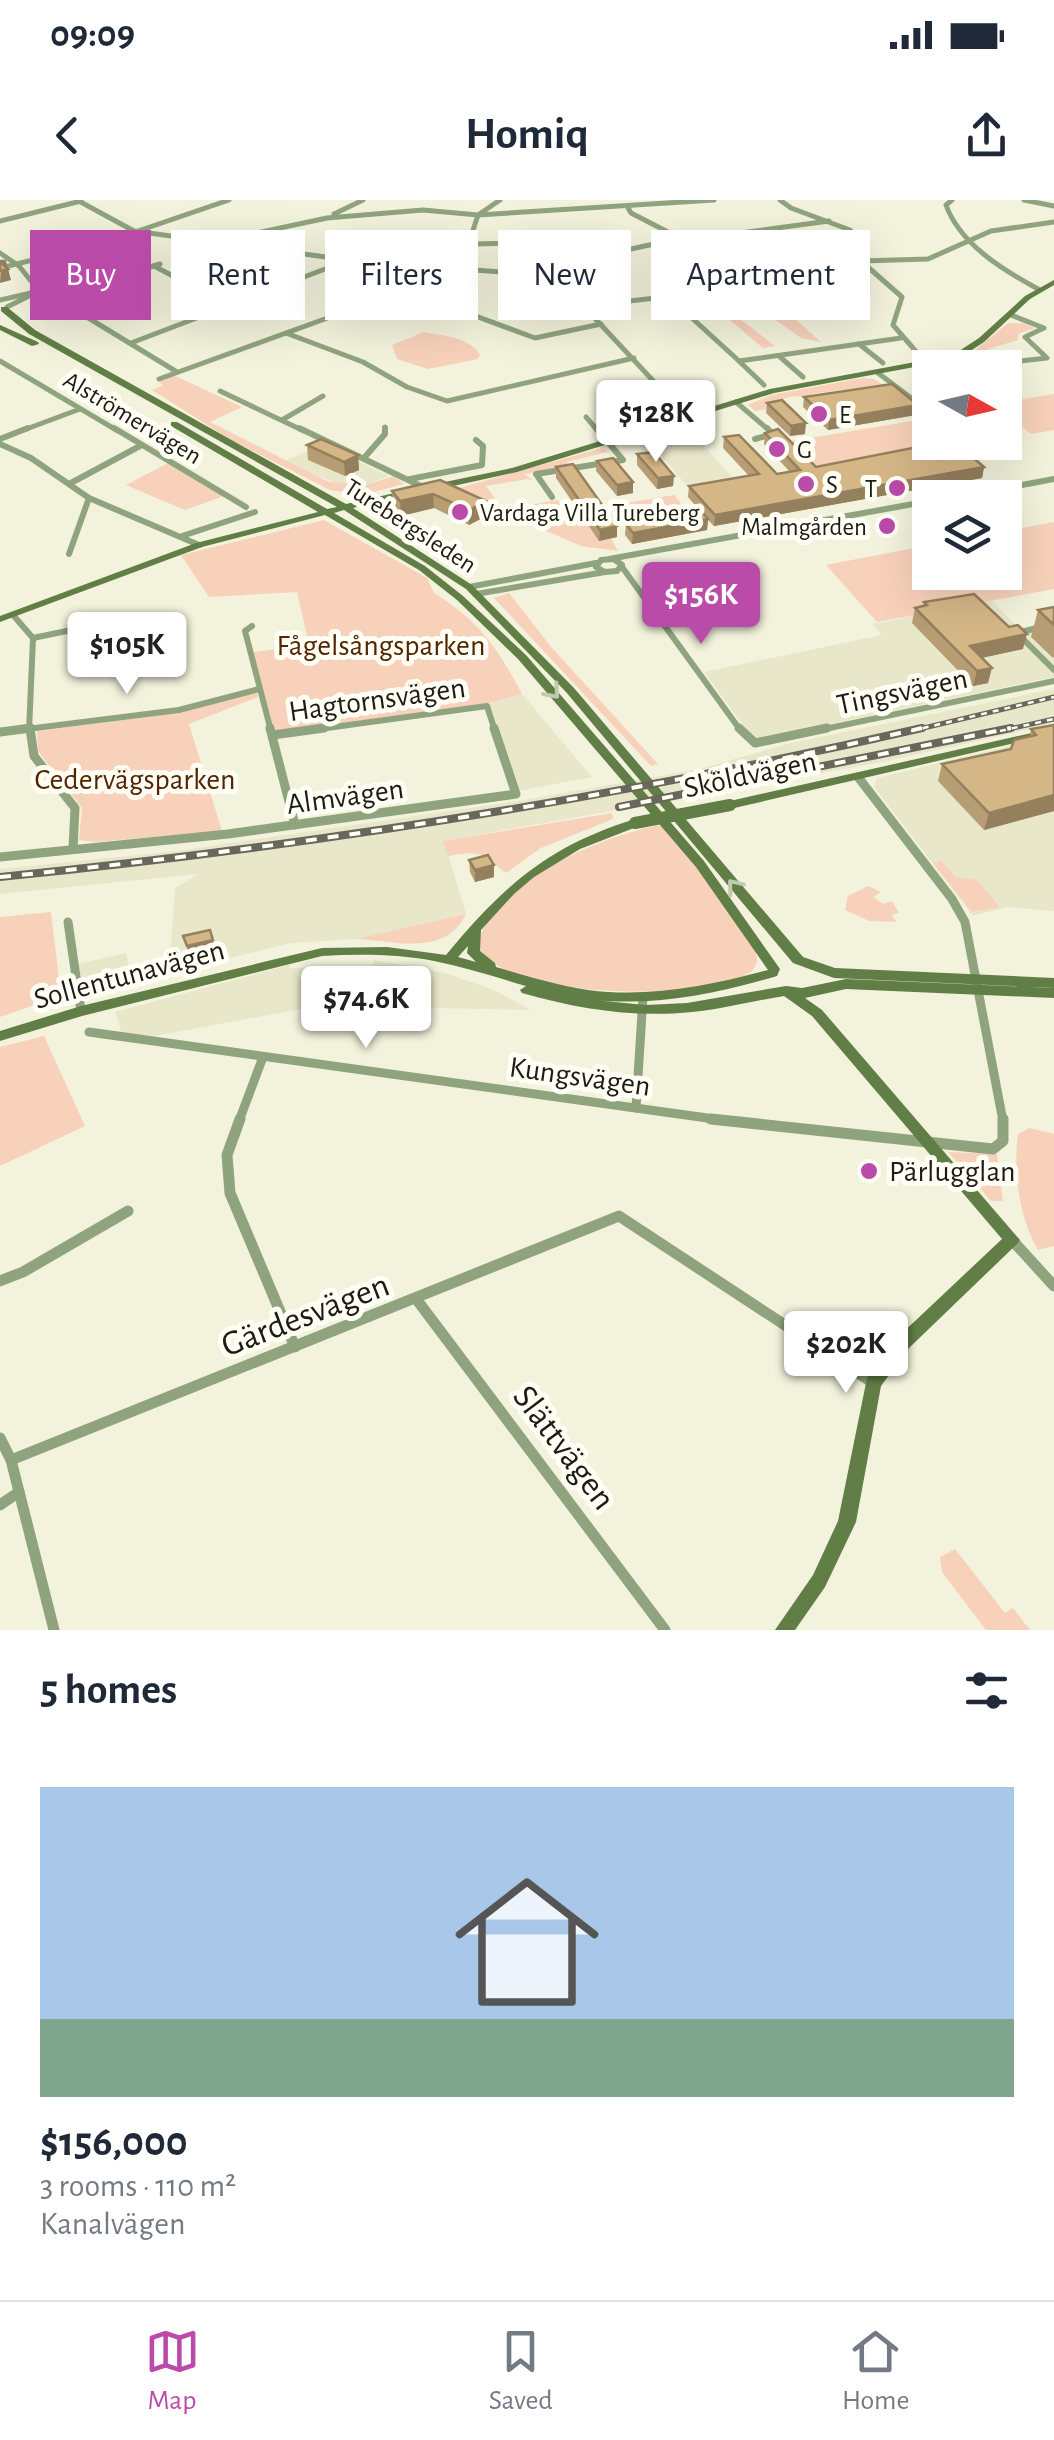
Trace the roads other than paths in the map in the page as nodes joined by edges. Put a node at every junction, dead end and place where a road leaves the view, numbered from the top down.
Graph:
1 (80, 200) edge
2 (229, 200) edge
3 (363, 200) edge
4 (500, 200) edge
5 (714, 200) edge
6 (780, 200) edge
7 (952, 200) edge
8 (1024, 200) edge
9 (1040, 202) edge
10 (627, 206) junction
11 (1054, 206) edge
12 (478, 215) junction
13 (327, 218) junction
14 (0, 221) edge
15 (831, 221) junction
16 (1054, 221) edge
17 (132, 230) edge
18 (137, 230) edge
19 (272, 230) edge
20 (475, 230) edge
21 (663, 230) edge
22 (760, 230) edge
23 (844, 230) edge
24 (968, 239) junction
25 (478, 244) edge
26 (651, 245) edge
27 (0, 252) edge
28 (870, 261) edge
29 (30, 263) edge
30 (19, 266) junction
31 (0, 268) edge
32 (870, 269) edge
33 (30, 280) edge
34 (1054, 282) edge
35 (1038, 289) junction
36 (30, 293) edge
37 (2, 306) edge
38 (1011, 315) junction
39 (478, 317) edge
40 (325, 318) edge
41 (92, 320) edge
42 (195, 320) edge
43 (598, 320) edge
44 (695, 320) edge
45 (601, 324) junction
46 (0, 327) edge
47 (1044, 328) junction
48 (1054, 330) edge
49 (286, 332) junction
50 (900, 338) junction
51 (131, 343) junction
52 (859, 344) junction
53 (912, 350) edge
54 (968, 350) edge
55 (780, 356) junction
56 (634, 358) junction
57 (0, 361) edge
58 (739, 361) junction
59 (883, 363) dead end
60 (1022, 363) edge
61 (912, 367) edge
62 (177, 372) junction
63 (878, 373) junction
64 (803, 377) dead end
65 (158, 379) dead end
66 (764, 385) dead end
67 (894, 388) junction
68 (876, 390) edge
69 (220, 391) dead end
70 (323, 396) dead end
71 (912, 400) edge
72 (736, 402) junction
73 (80, 410) junction
74 (586, 417) dead end
75 (686, 418) junction
76 (282, 420) junction
77 (386, 427) dead end
78 (755, 439) dead end
79 (476, 440) dead end
80 (0, 441) edge
81 (608, 442) junction
82 (140, 446) junction
83 (364, 458) junction
84 (634, 459) edge
85 (623, 460) junction
86 (410, 479) junction
87 (1054, 479) edge
88 (69, 484) junction
89 (1022, 485) edge
90 (427, 488) junction
91 (552, 496) dead end
92 (89, 498) junction
93 (912, 505) edge
94 (246, 507) dead end
95 (347, 508) junction
96 (255, 512) dead end
97 (327, 513) junction
98 (182, 536) junction
99 (198, 545) junction
100 (70, 554) dead end
101 (629, 556) junction
102 (609, 558) junction
103 (596, 563) junction
104 (622, 566) junction
105 (607, 572) junction
106 (626, 578) junction
107 (465, 593) junction
108 (13, 616) junction
109 (129, 618) dead end
110 (0, 619) edge
111 (1054, 624) edge
112 (252, 626) dead end
113 (33, 638) junction
114 (1054, 670) edge
115 (1054, 681) edge
116 (259, 689) junction
117 (29, 729) junction
118 (1054, 731) edge
119 (0, 732) edge
120 (273, 736) junction
121 (858, 777) junction
122 (516, 794) joint
123 (295, 825) junction
124 (73, 849) junction
125 (0, 857) edge
126 (482, 920) junction
127 (68, 922) dead end
128 (473, 953) joint
129 (450, 960) junction
130 (798, 960) junction
131 (818, 969) junction
132 (773, 971) junction
133 (1054, 983) edge
134 (538, 984) junction
135 (979, 986) junction
136 (816, 989) junction
137 (787, 992) junction
138 (1054, 993) edge
139 (644, 1004) junction
140 (81, 1011) junction
141 (817, 1013) junction
142 (89, 1032) dead end
143 (0, 1036) edge
144 (263, 1058) junction
145 (636, 1108) junction
146 (1003, 1141) joint
147 (928, 1143) junction
148 (128, 1211) dead end
149 (1012, 1240) junction
150 (0, 1281) edge
151 (1054, 1286) edge
152 (417, 1300) junction
153 (294, 1347) junction
154 (873, 1384) junction
155 (0, 1438) edge
156 (11, 1460) junction
157 (19, 1492) junction
158 (0, 1504) edge
159 (789, 1628) edge
160 (54, 1630) edge
161 (665, 1630) edge

1 - 14 street
1 - 17 street
2 - 18 street
3 - 13 street
4 - 12 street
5 - 10 street
6 - 15 street
7 - 24 street
8 - 9 street
9 - 11 street
9 - 16 street
10 - 12 street
10 - 21 street
12 - 13 street
12 - 20 street
13 - 19 street
15 - 22 street
15 - 23 street
16 - 24 street
24 - 28 street
24 - 35 street
25 - 26 street
27 - 30 street
29 - 30 street
30 - 31 street
30 - 33 street
32 - 50 street
34 - 35 street
35 - 38 street
36 - 37 street
37 - 95 street, Turebergsleden
38 - 47 street
38 - 54 street
39 - 45 street
40 - 49 street
41 - 51 street
42 - 51 street
43 - 45 street
44 - 58 street
45 - 56 street
46 - 97 street, Turebergsleden
47 - 48 street
47 - 60 street
49 - 56 street
49 - 62 street
50 - 52 street
50 - 53 street
51 - 62 street
52 - 55 street
52 - 59 street
55 - 58 street
55 - 64 street
56 - 75 street
57 - 73 street, Alströmervägen
58 - 66 street
61 - 63 street
62 - 65 street
63 - 67 street
63 - 72 street
67 - 68 street
67 - 71 street
69 - 76 street
70 - 76 street
72 - 75 street
72 - 78 street
73 - 80 street
73 - 82 street, Alströmervägen
74 - 81 street
75 - 81 street
76 - 83 street
77 - 83 street
79 - 86 street
80 - 88 street
81 - 85 street
81 - 90 street
82 - 88 street
82 - 94 street, Alströmervägen
83 - 86 street
84 - 85 street
85 - 91 street
86 - 90 street
87 - 89 street
88 - 92 street
90 - 95 street
92 - 98 street
92 - 100 street
93 - 101 street
95 - 97 street
95 - 107 street, Turebergsleden
96 - 98 street
97 - 99 street
97 - 107 street, Turebergsleden
98 - 99 street
99 - 108 street
101 - 102 street
101 - 104 street
102 - 103 street
102 - 104 street
103 - 105 street
103 - 107 street
104 - 105 street
104 - 106 street
105 - 106 street
105 - 107 street
106 - 115 street, Tingsvägen
130 -> 107 street, Turebergsleden
107 -> 132 street, Turebergsleden
108 - 110 street
108 - 113 street
109 - 113 street
111 - 114 street
112 - 116 street
113 - 117 street
116 - 117 street
116 - 120 street
117 - 119 street
117 - 124 street
118 - 121 street, Sköldvägen
120 - 122 street, Hagtornsvägen
120 - 123 street
121 - 126 street, Sköldvägen, bridge
121 - 135 street
122 - 123 street, Almvägen
123 - 124 street, Almvägen
124 - 125 street, Almvägen
126 - 128 street, Sköldvägen
126 - 129 street, Sköldvägen
127 - 140 street
128 - 134 street, Sollentunavägen
129 - 134 street, Sollentunavägen
129 - 139 street, Sollentunavägen
129 - 140 street, Sollentunavägen
130 - 131 street, Turebergsleden
130 - 132 street
131 - 135 street
131 - 136 street
132 - 137 street, Turebergsleden
132 - 139 street, Sollentunavägen
133 - 135 street
134 - 139 street, Sollentunavägen
135 - 136 street
135 - 138 street
135 - 146 street
136 - 137 street
136 - 141 street
137 - 139 street, Sollentunavägen
137 - 141 street, Turebergsleden
139 - 145 street
140 - 143 street, Sollentunavägen
141 - 147 street, Turebergsleden
142 - 144 street, Kungsvägen
144 - 145 street, Kungsvägen
144 - 153 street
145 - 147 street, Kungsvägen
146 - 147 street, Kungsvägen
147 - 149 street, Turebergsleden
148 - 150 street
149 - 151 street
149 - 154 street
152 - 153 street, Gärdesvägen
152 - 154 street, Gärdesvägen
152 - 161 street, Slättvägen
153 - 156 street, Gärdesvägen
154 - 159 street
155 - 156 street
156 - 157 street
157 - 158 street
157 - 160 street

